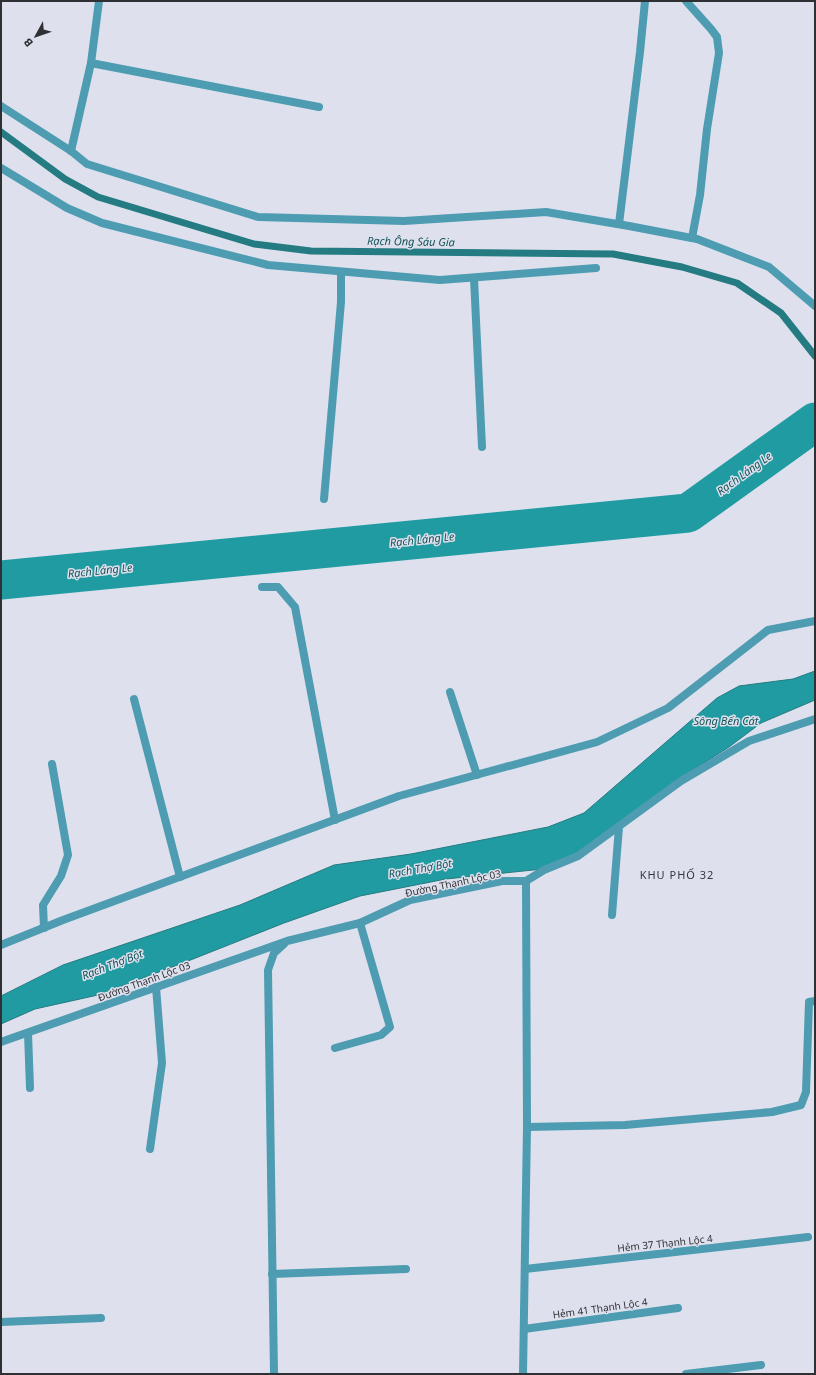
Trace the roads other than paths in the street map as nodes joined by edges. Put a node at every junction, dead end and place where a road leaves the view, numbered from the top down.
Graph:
1 (99, 1) edge
2 (645, 1) edge
3 (686, 1) edge
4 (91, 63) junction
5 (1, 106) edge
6 (319, 107) dead end
7 (71, 151) junction
8 (1, 168) edge
9 (619, 224) junction
10 (692, 238) junction
11 (596, 268) dead end
12 (341, 272) junction
13 (474, 278) junction
14 (815, 306) edge
15 (482, 447) dead end
16 (324, 499) dead end
17 (262, 587) dead end
18 (815, 621) edge
19 (450, 692) dead end
20 (134, 699) dead end
21 (815, 719) edge
22 (52, 764) dead end
23 (477, 775) junction
24 (335, 820) junction
25 (619, 827) junction
26 (180, 877) junction
27 (526, 881) junction
28 (612, 915) dead end
29 (360, 923) junction
30 (44, 928) junction
31 (287, 941) junction
32 (1, 945) edge
33 (156, 987) junction
34 (815, 1001) edge
35 (28, 1033) junction
36 (1, 1042) edge
37 (335, 1048) dead end
38 (30, 1088) dead end
39 (527, 1127) junction
40 (150, 1148) dead end
41 (808, 1237) dead end
42 (525, 1269) junction
43 (406, 1270) dead end
44 (272, 1274) junction
45 (678, 1308) dead end
46 (101, 1318) dead end
47 (1, 1322) edge
48 (524, 1329) junction
49 (760, 1365) dead end
50 (274, 1374) edge
51 (524, 1374) edge
52 (686, 1374) edge

1 - 4 street
2 - 9 street
3 - 10 street
4 - 6 street
4 - 7 street
5 - 7 street
7 - 9 street
8 - 12 street
9 - 10 street
10 - 14 street
11 - 13 street
12 - 13 street
12 - 16 street
13 - 15 street
17 - 24 street
18 - 23 street
19 - 23 street
20 - 26 street
21 - 25 street
22 - 30 street
23 - 24 street
24 - 26 street
25 - 27 street
25 - 28 street
26 - 30 street
27 - 29 street, Đường Thạnh Lộc 03
27 - 39 street
29 - 31 street, Đường Thạnh Lộc 03
29 - 37 street
30 - 32 street
31 - 33 street, Đường Thạnh Lộc 03
31 - 44 street
33 - 35 street, Đường Thạnh Lộc 03
33 - 40 street
34 - 39 street
35 - 36 street, Đường Thạnh Lộc 03
35 - 38 street
39 - 42 street
41 - 42 street, Hẻm 37 Thạnh Lộc 4
42 - 48 street
43 - 44 street
44 - 50 street
45 - 48 street, Hẻm 41 Thạnh Lộc 4
46 - 47 street
48 - 51 street
49 - 52 street

